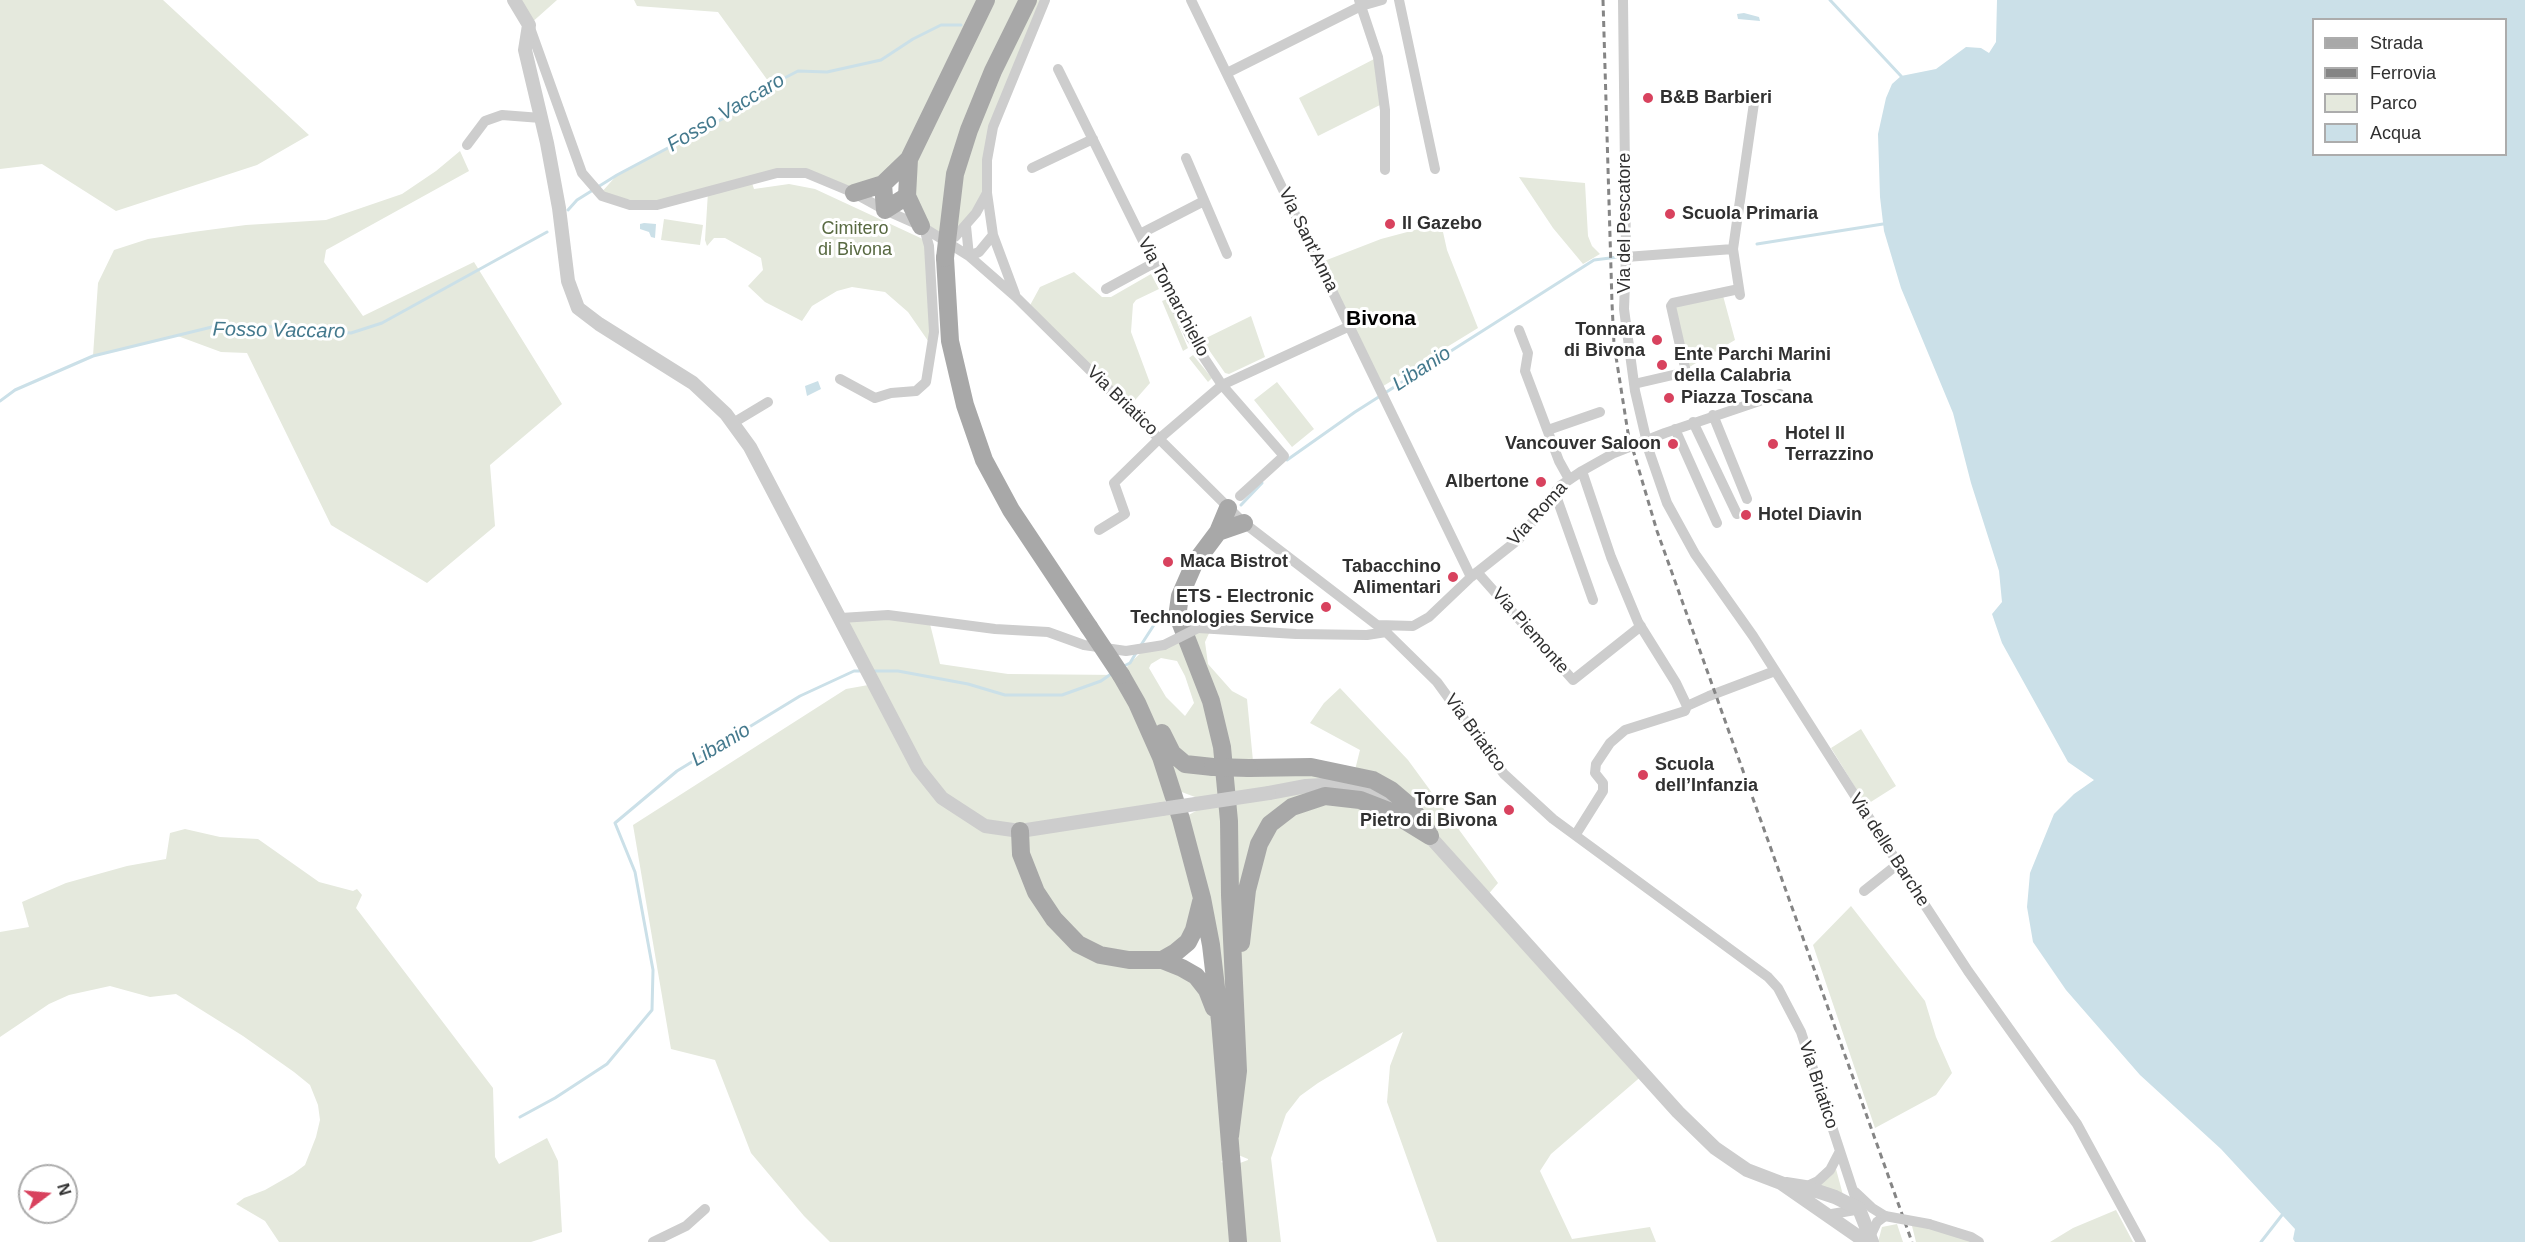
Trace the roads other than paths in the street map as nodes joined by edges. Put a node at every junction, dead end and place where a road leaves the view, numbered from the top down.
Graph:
1 (514, 0) edge
2 (986, 0) edge
3 (1028, 0) edge
4 (1045, 0) edge
5 (1191, 0) edge
6 (1382, 0) edge
7 (1399, 0) edge
8 (1623, 2) edge
9 (1360, 3) edge
10 (529, 25) junction
11 (1058, 69) dead end
12 (1227, 73) junction
13 (1755, 96) dead end
14 (541, 118) junction
15 (1093, 139) junction
16 (467, 145) dead end
17 (909, 159) junction
18 (1186, 159) dead end
19 (1032, 168) dead end
20 (1435, 169) dead end
21 (1385, 170) dead end
22 (883, 184) junction
23 (854, 193) junction
24 (987, 193) junction
25 (907, 196) junction
26 (1204, 201) junction
27 (885, 210) junction
28 (966, 226) junction
29 (927, 230) junction
30 (1140, 234) junction
31 (993, 235) junction
32 (1733, 249) junction
33 (1227, 254) dead end
34 (969, 256) junction
35 (1626, 257) junction
36 (1154, 263) junction
37 (1106, 289) dead end
38 (1016, 297) junction
39 (1350, 326) junction
40 (1519, 330) dead end
41 (840, 379) dead end
42 (1222, 384) junction
43 (1634, 384) junction
44 (1780, 394) dead end
45 (768, 402) dead end
46 (1600, 412) dead end
47 (1713, 415) junction
48 (1693, 422) junction
49 (733, 423) junction
50 (1675, 429) junction
51 (1548, 430) junction
52 (1160, 438) junction
53 (1648, 446) junction
54 (1582, 471) junction
55 (1569, 479) junction
56 (1555, 493) junction
57 (1747, 499) dead end
58 (1234, 502) junction
59 (1737, 514) dead end
60 (1244, 523) junction
61 (1717, 523) dead end
62 (1099, 530) dead end
63 (1218, 532) junction
64 (1474, 575) junction
65 (1593, 600) dead end
66 (841, 618) junction
67 (1641, 626) junction
68 (1382, 628) junction
69 (1775, 671) junction
70 (1137, 704) junction
71 (1688, 706) junction
72 (1020, 831) junction
73 (1576, 834) junction
74 (1430, 836) junction
75 (1898, 864) junction
76 (1864, 891) dead end
77 (1202, 898) junction
78 (1162, 960) junction
79 (1235, 993) junction
80 (1220, 1021) junction
81 (1230, 1136) junction
82 (1840, 1152) junction
83 (1781, 1183) junction
84 (1805, 1187) junction
85 (705, 1209) dead end
86 (1866, 1209) junction
87 (1826, 1215) junction
88 (1881, 1219) junction
89 (1869, 1240) edge
90 (1974, 1240) edge
91 (653, 1242) edge
92 (1238, 1242) edge
93 (2140, 1242) edge

1 - 10 street
2 - 17 main road
3 - 70 main road, bridge
4 - 24 street
5 - 12 street, Via Sant'Anna
6 - 9 street
7 - 20 street
8 - 35 street, Via del Pescatore
9 - 12 street
9 - 21 street
10 - 14 street
10 - 23 street, Via Briatico
11 - 15 street, Via Tomarchiello
12 - 39 street, Via Sant'Anna
13 - 32 street
14 - 16 street
14 - 49 street
15 - 19 street
15 - 30 street, Via Tomarchiello
17 - 22 main road
17 - 25 main road
18 - 26 street
22 - 23 main road
22 - 27 main road
23 - 27 street, Via Briatico
24 - 28 street
24 - 31 street
25 - 27 main road
25 - 29 main road
26 - 30 street
26 - 33 street
27 - 29 street, Via Briatico
28 - 29 street
28 - 34 street
29 - 34 street, Via Briatico
29 - 41 street
30 - 36 street, Via Tomarchiello
31 - 34 street
31 - 38 street
32 - 35 street
32 - 43 street
34 - 38 street, Via Briatico
35 - 43 street, Via del Pescatore
36 - 37 street
36 - 42 street, Via Tomarchiello
38 - 52 street, Via Briatico
39 - 42 street
39 - 64 street, Via Sant'Anna
40 - 51 street
42 - 52 street
42 - 58 street, Via Tomarchiello
43 - 53 street, Via del Pescatore
44 - 47 street, Via Roma
45 - 49 street
46 - 51 street
47 - 48 street, Via Roma
47 - 57 street
48 - 50 street, Via Roma
48 - 59 street
49 - 66 street
50 - 53 street, Via Roma
50 - 61 street
51 - 55 street
52 - 58 street, Via Briatico
52 - 62 street
53 - 54 street, Via Roma
53 - 69 street, Via delle Barche
54 - 55 street, Via Roma
54 - 67 street
55 - 56 street, Via Roma
56 - 64 street, Via Roma
56 - 65 street
58 - 60 street, Via Briatico
58 - 63 main road
60 - 63 main road
60 - 68 street, Via Briatico
63 - 79 main road
64 - 67 street, Via Piemonte
64 - 68 street, Via Roma
66 - 68 street, Via Roma, bridge
66 - 72 street
67 - 71 street
68 - 73 street, Via Briatico
69 - 71 street
69 - 75 street, Via delle Barche
70 - 74 main road, bridge
70 - 77 main road
71 - 73 street
72 - 74 street, bridge
72 - 78 main road
73 - 82 street, Via Briatico
74 - 79 main road
74 - 83 street
75 - 76 street
75 - 93 street, Via delle Barche
77 - 78 main road
77 - 80 main road
78 - 80 main road
79 - 81 main road
80 - 81 main road
81 - 92 main road
82 - 84 street
82 - 86 street, Via Briatico
83 - 84 street
83 - 87 street
84 - 86 street
85 - 91 street
86 - 87 street
86 - 88 street
86 - 89 street
87 - 89 street
88 - 89 street
88 - 90 street, bridge

